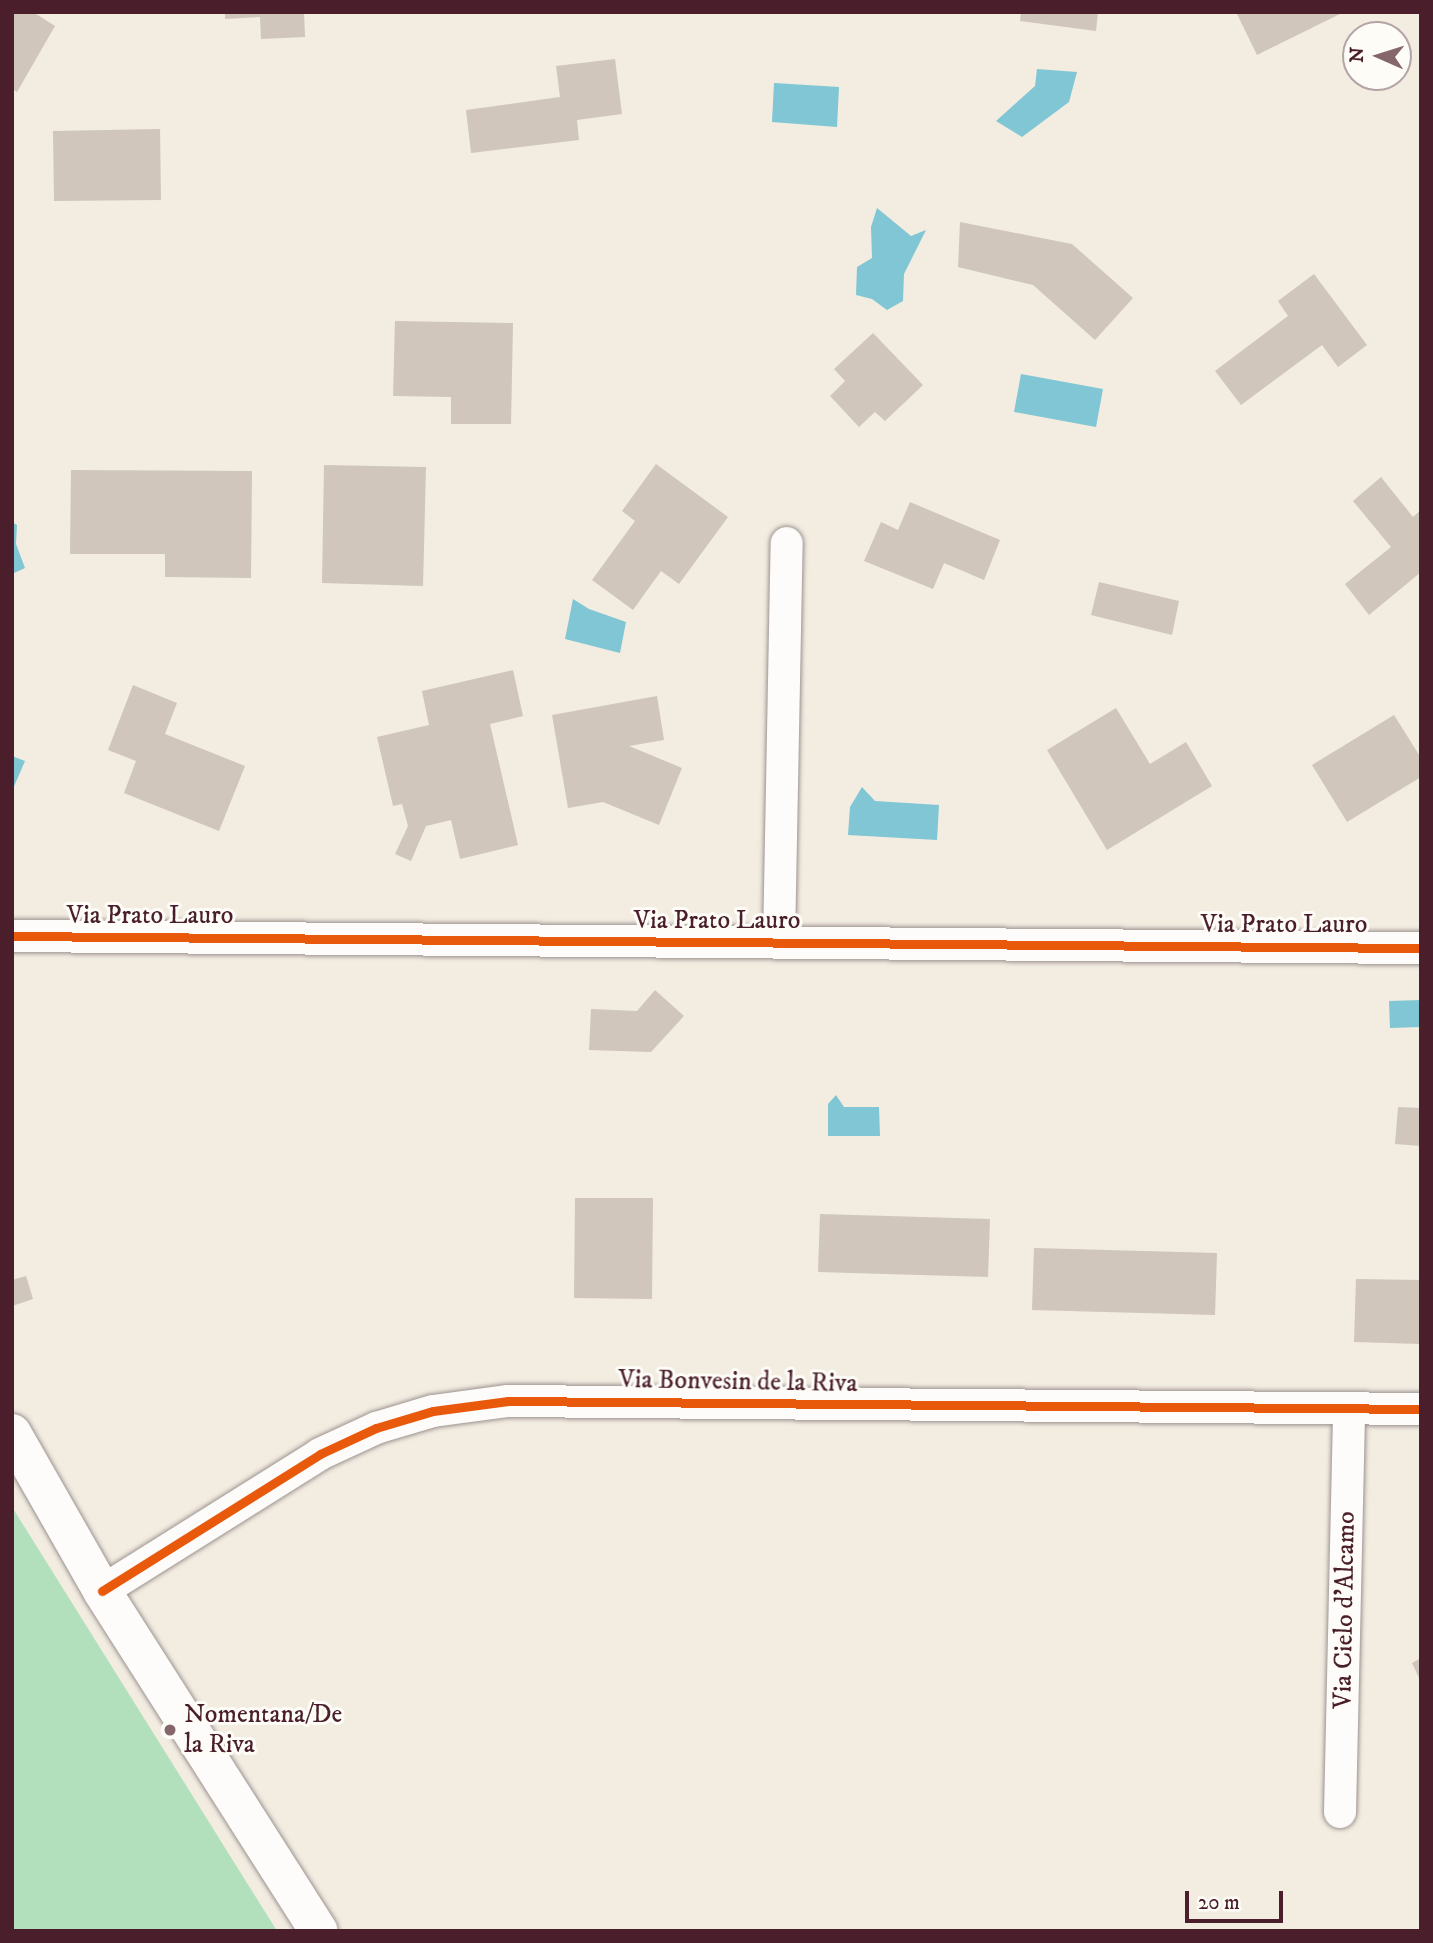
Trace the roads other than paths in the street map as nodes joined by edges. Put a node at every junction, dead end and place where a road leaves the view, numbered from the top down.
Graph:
1 (787, 543) dead end
2 (12, 936) edge
3 (779, 942) junction
4 (1421, 948) edge
5 (1349, 1409) junction
6 (1421, 1409) edge
7 (12, 1433) edge
8 (102, 1591) junction
9 (1340, 1812) dead end
10 (319, 1931) edge

1 - 3 street
2 - 3 street, Via Prato Lauro
3 - 4 street, Via Prato Lauro
5 - 6 street, Via Bonvesin de la Riva
5 - 8 street, Via Bonvesin de la Riva
5 - 9 street, Via Cielo d'Alcamo
7 - 8 main road
8 - 10 main road

